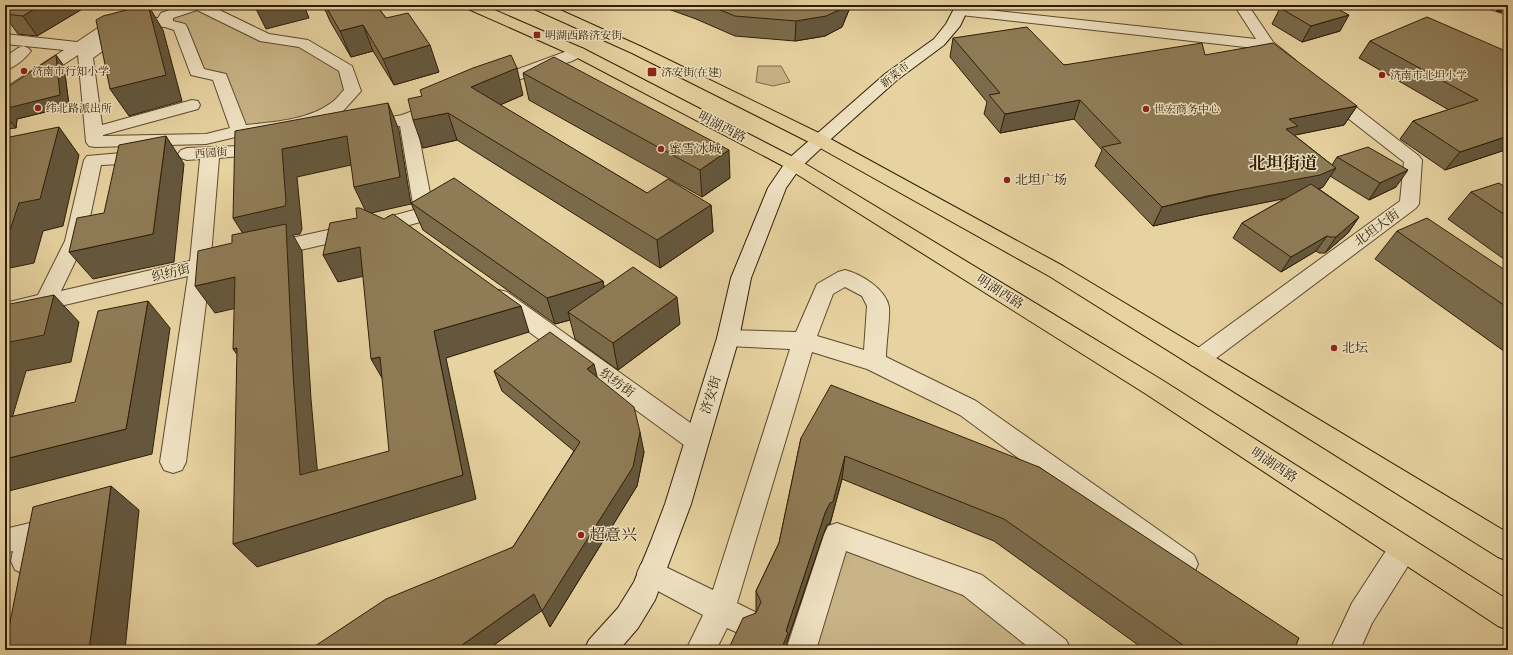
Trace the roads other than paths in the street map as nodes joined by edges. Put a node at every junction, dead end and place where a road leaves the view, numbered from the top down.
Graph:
1 (141, 5) edge
2 (471, 5) edge
3 (537, 5) edge
4 (1241, 5) edge
5 (962, 8) edge
6 (128, 21) junction
7 (165, 23) junction
8 (5, 39) edge
9 (198, 39) dead end
10 (1267, 45) junction
11 (80, 47) junction
12 (23, 51) dead end
13 (578, 52) junction
14 (5, 65) edge
15 (472, 92) edge
16 (5, 95) edge
17 (450, 101) edge
18 (192, 105) dead end
19 (407, 119) junction
20 (354, 129) edge
21 (94, 132) junction
22 (240, 132) junction
23 (819, 140) junction
24 (278, 144) edge
25 (210, 153) junction
26 (793, 164) junction
27 (382, 225) junction
28 (414, 236) edge
29 (200, 265) junction
30 (484, 286) edge
31 (46, 301) junction
32 (5, 311) edge
33 (728, 338) junction
34 (804, 340) junction
35 (1199, 358) junction
36 (874, 362) junction
37 (697, 441) junction
38 (173, 462) dead end
39 (5, 541) edge
40 (1508, 548) edge
41 (1402, 549) junction
42 (651, 573) junction
43 (1200, 576) edge
44 (19, 588) edge
45 (721, 609) junction
46 (1508, 616) edge
47 (745, 622) edge
48 (798, 649) edge
49 (599, 650) edge
50 (702, 650) edge
51 (1056, 650) edge
52 (1345, 650) edge

1 - 6 street
2 - 13 main road, 明湖西路
3 - 23 main road
4 - 10 street, 北坦大街
5 - 10 street
5 - 23 street, 新菜市
6 - 7 street
6 - 11 street
6 - 21 street
7 - 9 street
7 - 22 street
7 - 22 street
8 - 11 street
10 - 35 street, 北坦大街
11 - 16 street
12 - 14 street
13 - 15 street
13 - 26 main road, 明湖西路
17 - 19 street
18 - 21 street
19 - 20 street
19 - 27 street, 织纺街
21 - 22 street
23 - 26 street, 济安街
23 - 35 main road
24 - 25 street, 西园街
25 - 29 street
25 - 31 street, 西园街
26 - 33 street, 济安街
26 - 41 main road, 明湖西路
27 - 28 street
27 - 29 street, 织纺街
29 - 31 street, 织纺街
29 - 38 street
30 - 37 street, 织纺街
31 - 32 street, 织纺街
33 - 34 street
33 - 37 street, 济安街
34 - 36 street
34 - 36 street
34 - 45 street
35 - 40 main road
36 - 43 street
37 - 42 street, 济安街
39 - 44 street
41 - 46 main road, 明湖西路
41 - 52 street
42 - 45 street
42 - 49 street, 济安街
45 - 47 street
45 - 50 street
48 - 51 street

